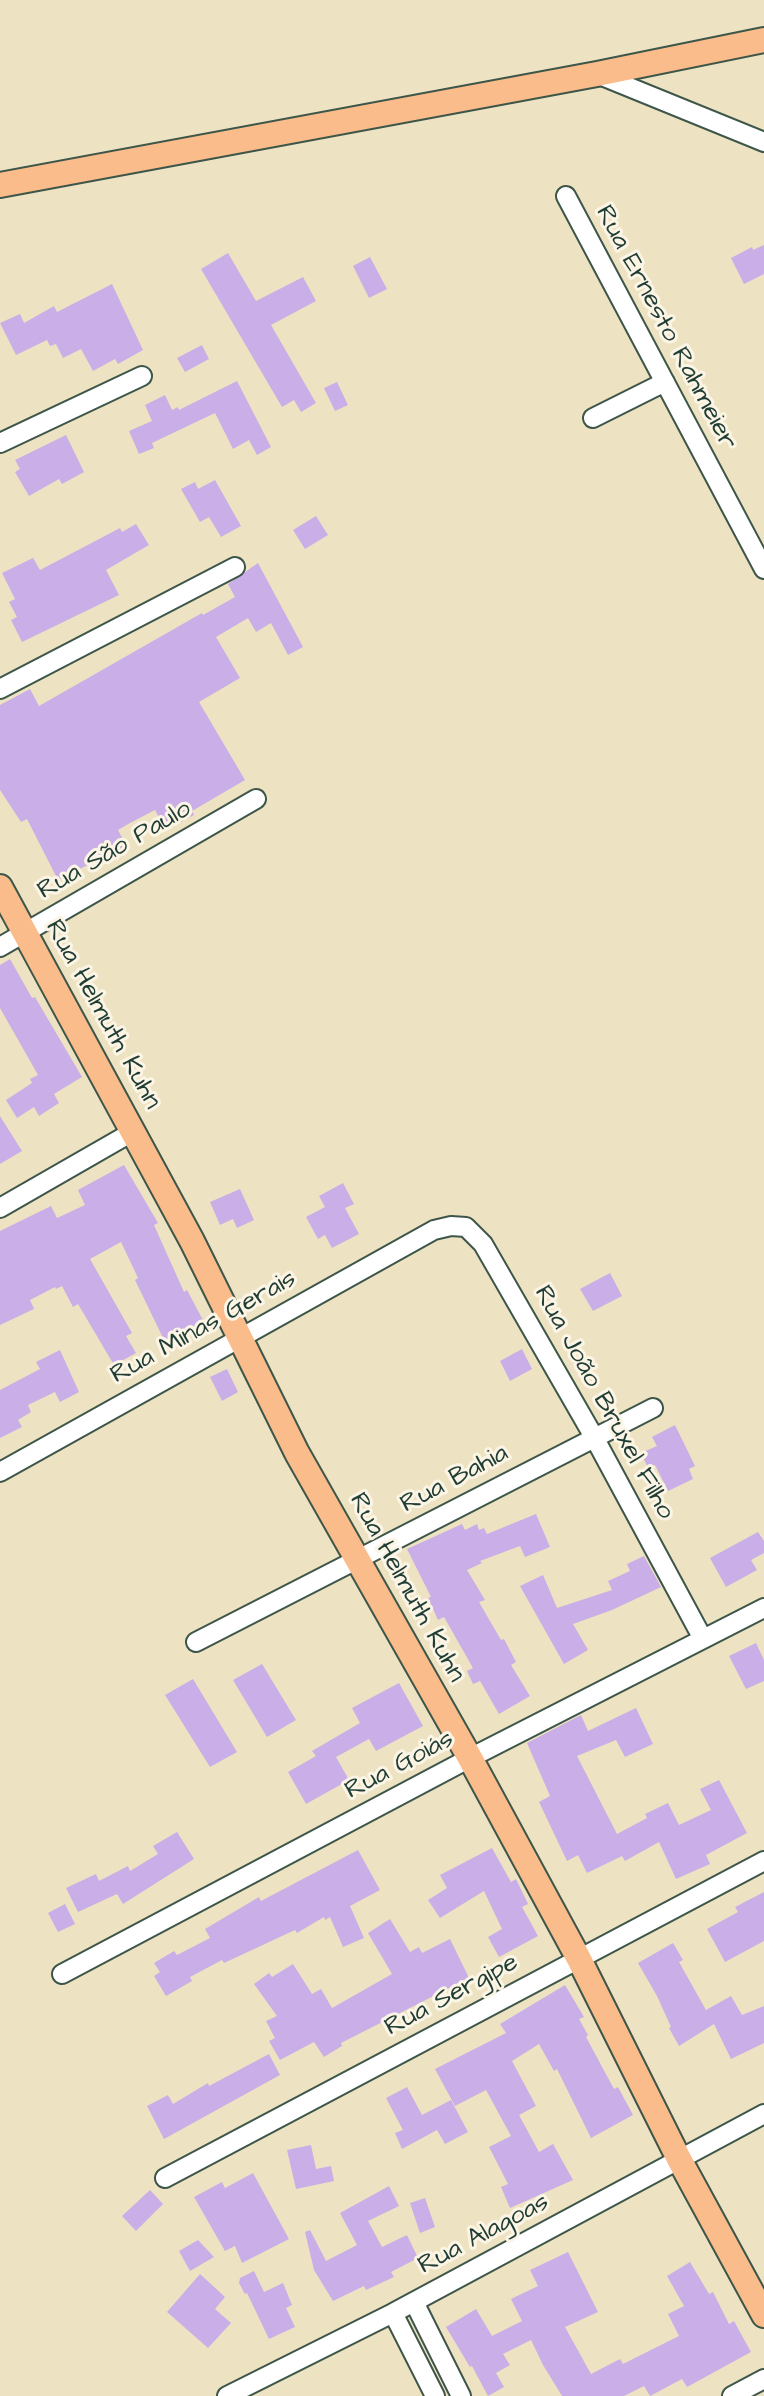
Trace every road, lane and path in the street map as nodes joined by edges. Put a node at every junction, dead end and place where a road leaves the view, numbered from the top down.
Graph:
1 (764, 40) edge
2 (597, 74) junction
3 (764, 142) edge
4 (0, 185) edge
5 (566, 196) dead end
6 (142, 376) dead end
7 (665, 382) junction
8 (593, 418) dead end
9 (0, 443) edge
10 (235, 567) dead end
11 (764, 569) edge
12 (0, 689) edge
13 (256, 799) dead end
14 (0, 887) edge
15 (25, 933) junction
16 (0, 947) edge
17 (134, 1131) junction
18 (0, 1208) edge
19 (434, 1230) joint
20 (241, 1336) junction
21 (653, 1408) dead end
22 (594, 1437) junction
23 (0, 1472) edge
24 (358, 1560) junction
25 (764, 1608) edge
26 (703, 1639) junction
27 (196, 1642) dead end
28 (470, 1758) junction
29 (764, 1861) edge
30 (579, 1959) junction
31 (62, 1974) dead end
32 (764, 2114) edge
33 (679, 2159) junction
34 (165, 2178) dead end
35 (414, 2302) junction
36 (393, 2313) junction
37 (764, 2315) edge
38 (764, 2379) edge
39 (227, 2396) edge
40 (435, 2396) edge
41 (461, 2396) edge
42 (732, 2396) edge

1 - 2 main road
2 - 3 street
2 - 4 main road
5 - 7 street, Rua Ernesto Rahmeier
6 - 9 street
7 - 8 street
7 - 11 street, Rua Ernesto Rahmeier
10 - 12 street
13 - 15 street, Rua São Paulo
14 - 15 main road, Rua Helmuth Kuhn
15 - 16 street, Rua São Paulo
15 - 17 main road, Rua Helmuth Kuhn
17 - 18 street
17 - 20 main road, Rua Helmuth Kuhn
19 - 20 street, Rua Minas Gerais
19 - 22 street, Rua João Bruxel Filho
20 - 23 street, Rua Minas Gerais
20 - 24 main road, Rua Helmuth Kuhn
21 - 22 street, Rua Bahia
22 - 24 street, Rua Bahia
22 - 26 street, Rua João Bruxel Filho
24 - 27 street, Rua Bahia
24 - 28 main road, Rua Helmuth Kuhn
25 - 26 street, Rua Goiás
26 - 28 street, Rua Goiás
28 - 30 main road, Rua Helmuth Kuhn
28 - 31 street, Rua Goiás
29 - 30 street, Rua Sergipe
30 - 33 main road, Rua Helmuth Kuhn
30 - 34 street, Rua Sergipe
32 - 33 street, Rua Alagoas
33 - 35 street, Rua Alagoas
33 - 37 main road, Rua Helmuth Kuhn
35 - 36 street, Rua Alagoas
35 - 41 street
36 - 39 street, Rua Alagoas
36 - 40 street
38 - 42 street

